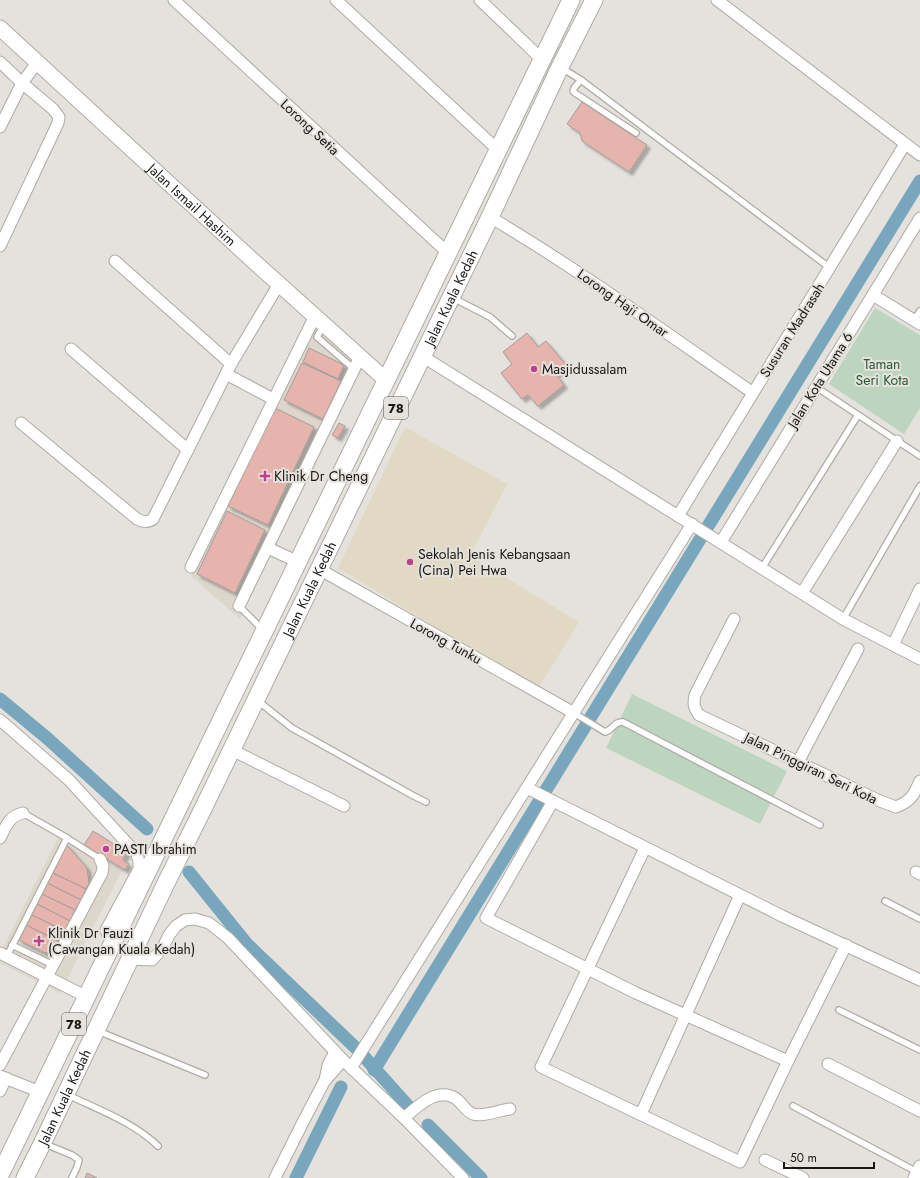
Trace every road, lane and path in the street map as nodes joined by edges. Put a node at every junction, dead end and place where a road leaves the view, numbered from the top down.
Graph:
1 (175, 0) edge
2 (336, 0) edge
3 (480, 0) edge
4 (571, 0) edge
5 (594, 0) edge
6 (717, 0) edge
7 (0, 28) edge
8 (542, 60) junction
9 (0, 62) edge
10 (37, 63) junction
11 (560, 67) junction
12 (581, 80) junction
13 (22, 83) junction
14 (0, 127) edge
15 (636, 133) dead end
16 (905, 144) junction
17 (498, 150) junction
18 (920, 155) edge
19 (490, 217) junction
20 (920, 218) edge
21 (0, 246) edge
22 (448, 253) junction
23 (115, 261) dead end
24 (830, 268) junction
25 (279, 284) junction
26 (873, 295) junction
27 (451, 297) junction
28 (920, 311) edge
29 (320, 320) junction
30 (917, 322) edge
31 (512, 336) dead end
32 (71, 349) dead end
33 (422, 356) junction
34 (357, 363) junction
35 (229, 369) junction
36 (386, 380) junction
37 (816, 387) junction
38 (753, 392) junction
39 (273, 399) junction
40 (858, 415) junction
41 (21, 423) dead end
42 (897, 441) junction
43 (188, 450) junction
44 (920, 456) edge
45 (920, 486) edge
46 (678, 516) junction
47 (696, 527) junction
48 (717, 540) junction
49 (268, 548) junction
50 (298, 562) junction
51 (191, 567) dead end
52 (762, 568) junction
53 (318, 569) junction
54 (920, 589) edge
55 (802, 593) junction
56 (239, 606) joint
57 (734, 619) dead end
58 (844, 619) junction
59 (264, 631) junction
60 (893, 645) junction
61 (858, 649) dead end
62 (920, 659) edge
63 (256, 699) junction
64 (574, 713) junction
65 (0, 720) edge
66 (232, 750) junction
67 (798, 762) junction
68 (920, 781) edge
69 (527, 788) junction
70 (546, 797) junction
71 (426, 802) dead end
72 (344, 806) dead end
73 (23, 813) joint
74 (820, 825) dead end
75 (0, 838) edge
76 (67, 838) junction
77 (645, 848) junction
78 (100, 859) joint
79 (740, 895) junction
80 (885, 901) dead end
81 (920, 919) edge
82 (114, 938) junction
83 (12, 945) junction
84 (846, 945) junction
85 (3, 955) edge
86 (130, 959) junction
87 (52, 965) junction
88 (588, 969) junction
89 (47, 976) junction
90 (920, 980) edge
91 (87, 996) junction
92 (839, 1010) dead end
93 (686, 1015) junction
94 (96, 1030) junction
95 (920, 1050) edge
96 (339, 1056) junction
97 (788, 1061) junction
98 (0, 1064) edge
99 (828, 1064) dead end
100 (353, 1065) junction
101 (205, 1075) dead end
102 (3, 1077) edge
103 (0, 1091) edge
104 (40, 1092) junction
105 (66, 1094) junction
106 (793, 1106) dead end
107 (510, 1108) dead end
108 (920, 1111) edge
109 (641, 1114) junction
110 (404, 1118) junction
111 (42, 1144) junction
112 (158, 1146) dead end
113 (765, 1160) dead end
114 (917, 1172) edge
115 (0, 1175) edge
116 (25, 1178) edge
117 (72, 1178) edge
118 (275, 1178) edge
119 (463, 1178) edge
120 (803, 1178) edge

1 - 22 street, Lorong Setia
2 - 17 street
3 - 8 street
4 - 8 main road, Jalan Kuala Kedah / 78
5 - 11 main road, Jalan Kuala Kedah / 78
6 - 16 street
7 - 10 street, Jalan Ismail Hashim
8 - 17 main road, Jalan Kuala Kedah / 78
9 - 13 street
10 - 13 street
10 - 25 street, Jalan Ismail Hashim
11 - 12 lane
11 - 19 main road, Jalan Kuala Kedah / 78
12 - 15 lane
12 - 24 lane
13 - 14 street
13 - 21 street
16 - 18 street
16 - 24 street, Susuran Madrasah
17 - 22 main road, Jalan Kuala Kedah / 78
19 - 27 main road, Jalan Kuala Kedah / 78
19 - 38 street, Lorong Haji Omar
20 - 26 street, Jalan Kota Utama 6
22 - 36 main road, Jalan Kuala Kedah / 78
23 - 35 street
24 - 38 street, Susuran Madrasah
25 - 29 street, Jalan Ismail Hashim
25 - 35 street
26 - 30 street
26 - 37 street, Jalan Kota Utama 6
27 - 31 lane
27 - 33 main road, Jalan Kuala Kedah / 78
28 - 30 lane
29 - 34 street, Jalan Ismail Hashim
29 - 39 street
32 - 43 street
33 - 46 street
33 - 53 main road, Jalan Kuala Kedah / 78
34 - 36 street, Jalan Ismail Hashim
34 - 49 street
35 - 39 street
35 - 43 street
36 - 50 main road, Jalan Kuala Kedah / 78
37 - 40 lane
37 - 48 street, Jalan Kota Utama 6
38 - 46 street, Susuran Madrasah
39 - 51 street
40 - 42 lane
40 - 52 lane
41 - 43 street
42 - 44 lane
42 - 55 street
45 - 58 lane
46 - 47 street
47 - 48 street
47 - 64 street
48 - 52 street
49 - 50 street
49 - 56 street
50 - 59 main road, Jalan Kuala Kedah / 78
52 - 55 street
53 - 63 main road, Jalan Kuala Kedah / 78
53 - 64 street, Lorong Tunku
54 - 60 street
55 - 58 street
56 - 59 lane
57 - 67 street, Jalan Pinggiran Seri Kota
58 - 60 street
59 - 82 main road, Jalan Kuala Kedah / 78
60 - 62 street
61 - 67 street
63 - 66 main road, Jalan Kuala Kedah / 78
63 - 71 lane
64 - 69 street
64 - 74 lane
65 - 82 street
66 - 72 street
66 - 86 main road, Jalan Kuala Kedah / 78
67 - 68 street, Jalan Pinggiran Seri Kota
69 - 70 street
69 - 100 street
70 - 77 street
70 - 88 street
73 - 75 street
73 - 76 lane
76 - 78 lane
76 - 83 lane
77 - 79 street
77 - 88 street
78 - 87 street
79 - 84 street
79 - 93 street
80 - 81 lane
82 - 91 main road, Jalan Kuala Kedah / 78
83 - 85 lane
83 - 87 lane
84 - 90 street
84 - 97 street
85 - 89 street
86 - 94 main road, Jalan Kuala Kedah / 78
86 - 96 street
87 - 89 street
88 - 93 street
88 - 109 street
89 - 91 street
89 - 98 street
91 - 104 main road, Jalan Kuala Kedah / 78
92 - 95 lane
93 - 97 street
93 - 109 street
94 - 101 lane
94 - 105 main road, Jalan Kuala Kedah / 78
96 - 100 street
96 - 118 street
97 - 109 street
99 - 108 street
100 - 110 street
102 - 103 street
102 - 104 street
104 - 115 main road, Jalan Kuala Kedah / 78
105 - 111 main road, Jalan Kuala Kedah / 78
105 - 112 lane
106 - 114 lane
107 - 110 street
110 - 119 street
111 - 116 main road, Jalan Kuala Kedah / 78
111 - 117 lane
113 - 120 street

